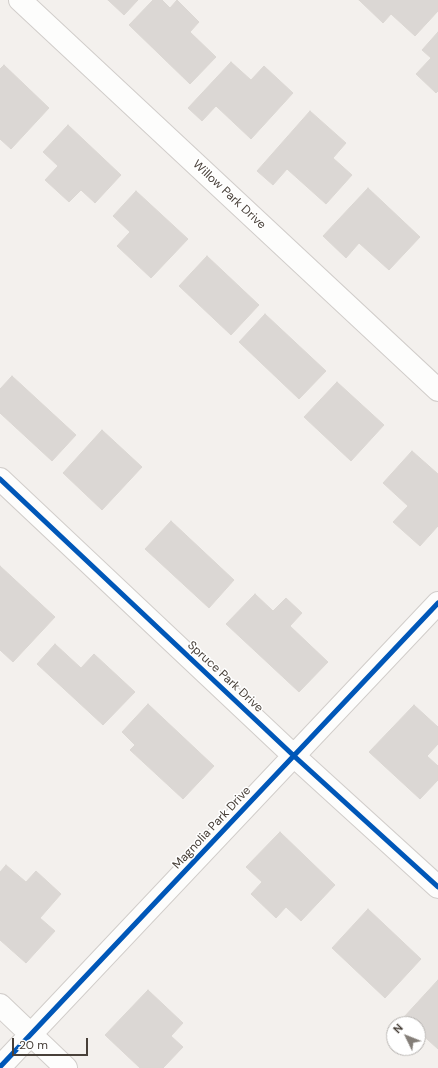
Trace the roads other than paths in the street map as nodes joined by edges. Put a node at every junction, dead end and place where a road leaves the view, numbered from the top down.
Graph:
1 (20, 0) edge
2 (438, 390) edge
3 (0, 479) edge
4 (438, 603) edge
5 (294, 756) junction
6 (438, 887) edge
7 (0, 1005) edge
8 (30, 1035) junction
9 (0, 1067) edge
10 (66, 1068) edge

1 - 2 street, Willow Park Drive
3 - 5 street, Spruce Park Drive
4 - 5 street, Magnolia Park Drive
5 - 6 street, Spruce Park Drive
5 - 8 street, Magnolia Park Drive
7 - 8 street
8 - 9 street, Magnolia Park Drive
8 - 10 street

